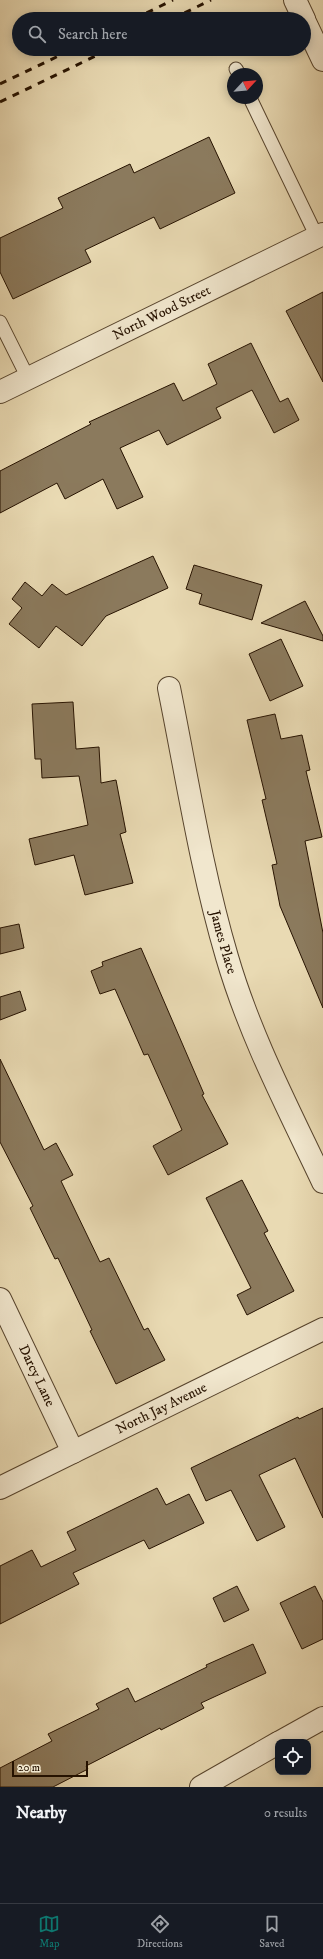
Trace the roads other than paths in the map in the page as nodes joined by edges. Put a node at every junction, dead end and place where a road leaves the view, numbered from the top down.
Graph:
1 (295, 0) edge
2 (301, 12) edge
3 (311, 34) edge
4 (323, 60) edge
5 (253, 104) edge
6 (320, 236) edge
7 (0, 322) edge
8 (28, 378) junction
9 (0, 392) edge
10 (169, 688) dead end
11 (323, 1182) edge
12 (0, 1299) edge
13 (323, 1329) edge
14 (73, 1452) junction
15 (0, 1488) edge
16 (323, 1718) edge
17 (286, 1739) edge
18 (275, 1745) edge
19 (201, 1787) edge

1 - 2 street
3 - 4 street
5 - 6 lane
6 - 8 street, North Wood Street
7 - 8 lane
8 - 9 street, North Wood Street
10 - 11 street, James Place
12 - 14 street, Darcy Lane
13 - 14 street, North Jay Avenue
14 - 15 street, North Jay Avenue
16 - 17 street
18 - 19 street

